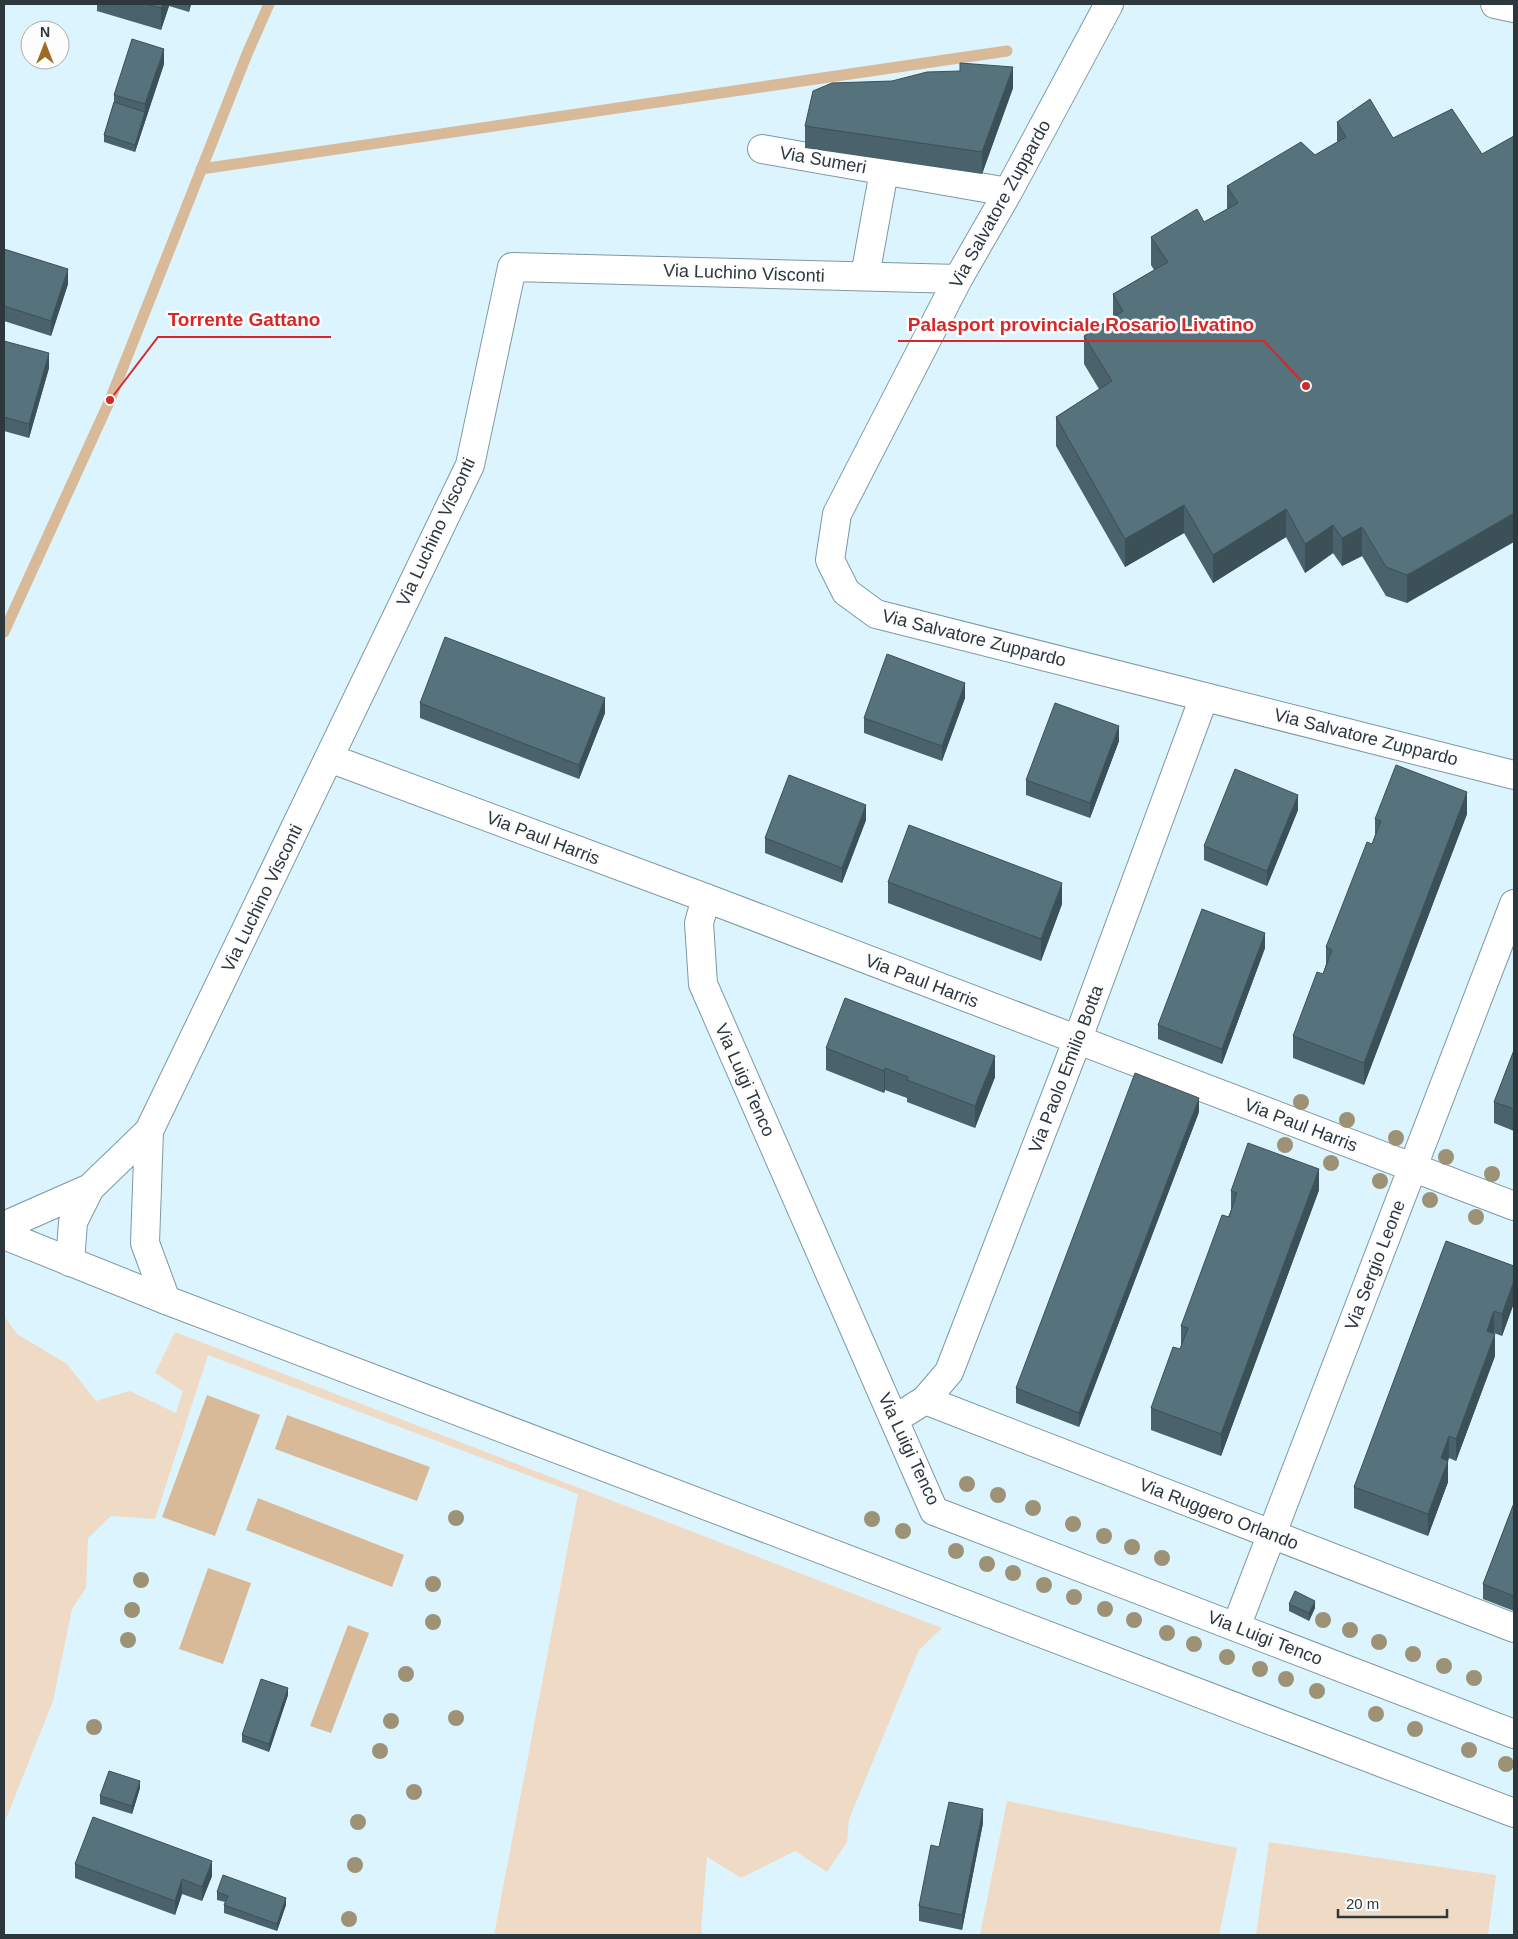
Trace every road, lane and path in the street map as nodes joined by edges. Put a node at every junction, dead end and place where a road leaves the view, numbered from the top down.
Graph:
1 (1109, 4) edge
2 (1495, 4) edge
3 (1514, 8) edge
4 (762, 149) dead end
5 (884, 170) junction
6 (1008, 192) junction
7 (865, 276) junction
8 (958, 279) junction
9 (1204, 696) junction
10 (329, 758) junction
11 (1514, 775) edge
12 (706, 898) junction
13 (1514, 904) edge
14 (1077, 1040) junction
15 (149, 1131) junction
16 (1413, 1168) junction
17 (90, 1188) junction
18 (1514, 1206) edge
19 (4, 1226) edge
20 (4, 1236) edge
21 (70, 1262) junction
22 (166, 1300) junction
23 (925, 1400) junction
24 (895, 1419) junction
25 (1272, 1534) junction
26 (1236, 1627) junction
27 (1514, 1628) edge
28 (1514, 1734) edge
29 (1514, 1814) edge

1 - 6 street, Via Salvatore Zuppardo
2 - 3 street
4 - 5 street, Via Sumeri
5 - 6 street, Via Sumeri
5 - 7 street, Via Sumeri
6 - 8 street, Via Salvatore Zuppardo
7 - 8 street, Via Luchino Visconti
7 - 10 street, Via Luchino Visconti
8 - 9 street, Via Salvatore Zuppardo
9 - 11 street, Via Salvatore Zuppardo
9 - 14 street, Via Paolo Emilio Botta
10 - 12 street, Via Paul Harris
10 - 15 street, Via Luchino Visconti
12 - 14 street, Via Paul Harris
12 - 24 street, Via Luigi Tenco
13 - 16 street, Via Sergio Leone
14 - 16 street, Via Paul Harris
14 - 23 street, Via Paolo Emilio Botta
15 - 17 street, Via Luchino Visconti
15 - 22 street, Via Luchino Visconti
16 - 18 street, Via Paul Harris
16 - 25 street, Via Sergio Leone
17 - 19 street, Via Luchino Visconti
17 - 21 street, Via Luchino Visconti
20 - 21 street
21 - 22 street
22 - 29 street
23 - 24 street, Via Paolo Emilio Botta
23 - 25 street, Via Ruggero Orlando
24 - 26 street, Via Luigi Tenco
25 - 26 street, Via Sergio Leone
25 - 27 street, Via Ruggero Orlando
26 - 28 street, Via Luigi Tenco

